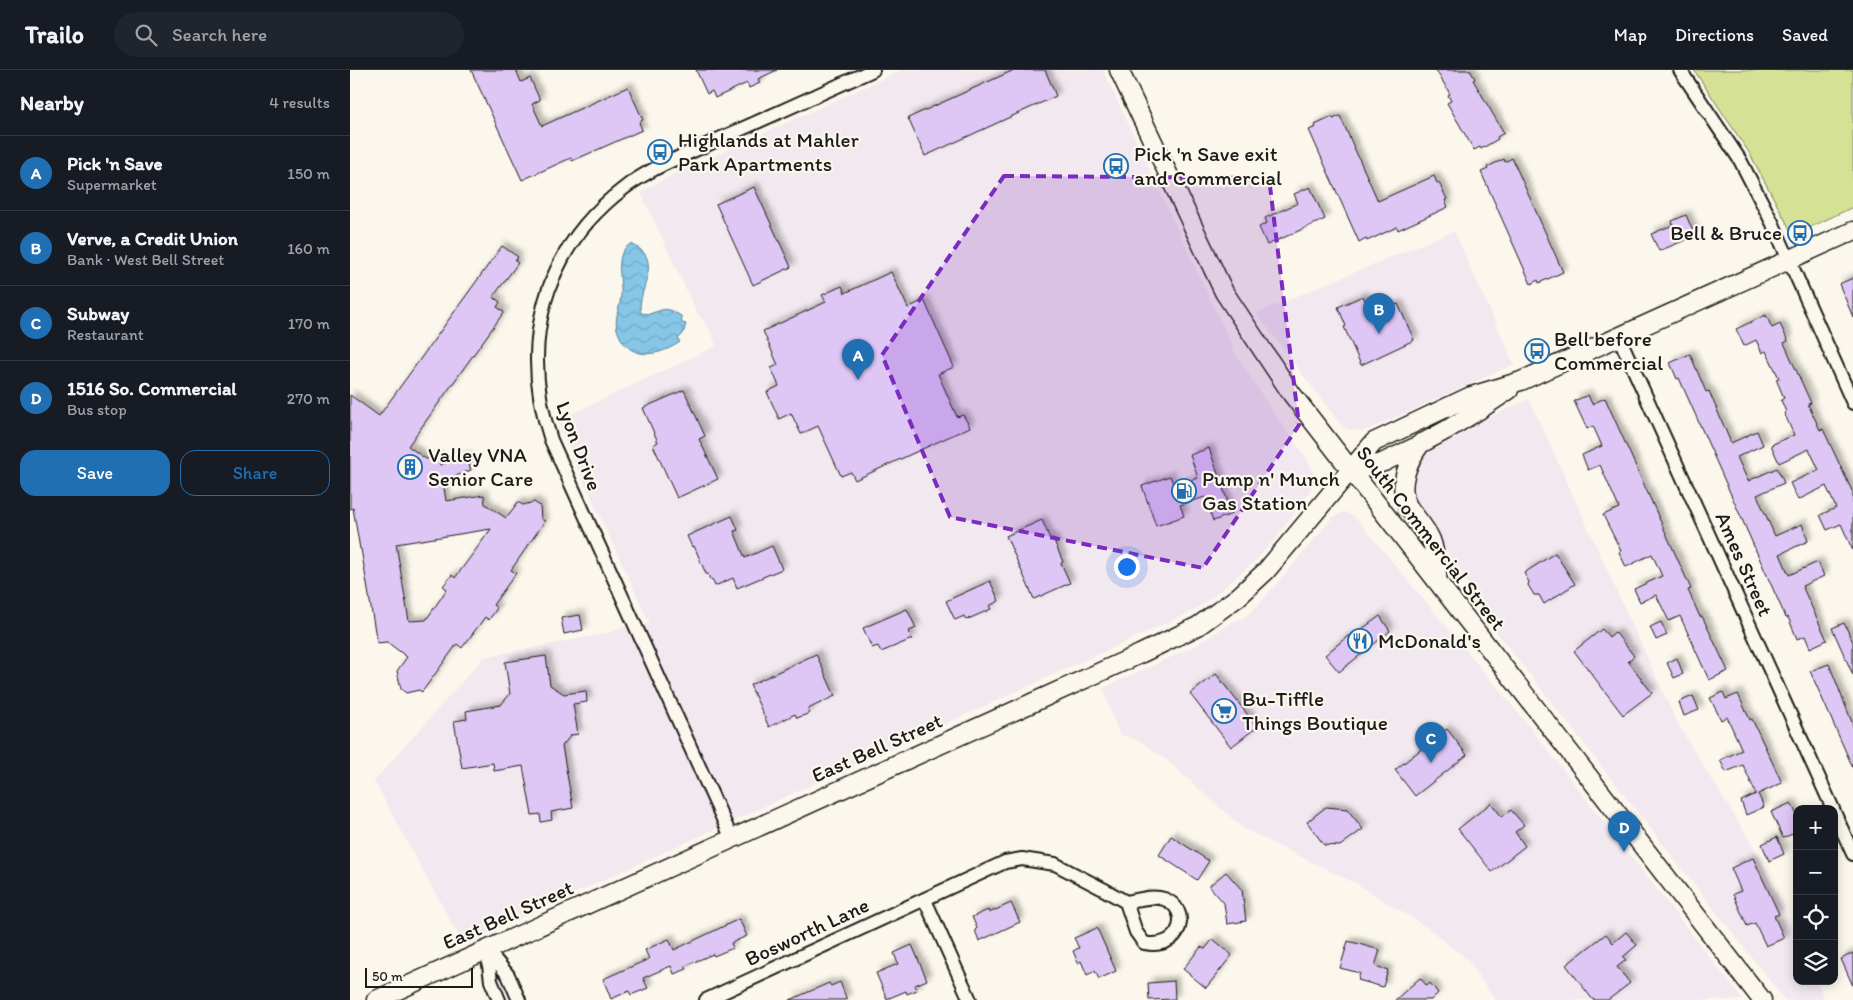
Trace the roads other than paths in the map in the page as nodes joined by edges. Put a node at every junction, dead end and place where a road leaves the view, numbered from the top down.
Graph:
1 (873, 70) edge
2 (1119, 70) edge
3 (1680, 70) edge
4 (1853, 231) edge
5 (1789, 260) junction
6 (1619, 337) junction
7 (1522, 382) junction
8 (1853, 403) edge
9 (1421, 442) junction
10 (1350, 471) junction
11 (1439, 585) junction
12 (1831, 805) edge
13 (1838, 821) edge
14 (732, 839) junction
15 (1853, 854) edge
16 (924, 900) junction
17 (1126, 902) junction
18 (487, 950) junction
19 (376, 1000) edge
20 (499, 1000) edge
21 (519, 1000) edge
22 (706, 1000) edge
23 (970, 1000) edge
24 (1762, 1000) edge

1 - 14 street, Lyon Drive
2 - 10 main road, South Commercial Street
3 - 5 street
4 - 5 main road
5 - 6 main road
5 - 8 street
6 - 7 main road
6 - 12 street, Ames Street
7 - 9 main road
7 - 10 main road, East Bell Street
9 - 10 main road
9 - 11 main road
10 - 11 main road, South Commercial Street
10 - 14 main road, East Bell Street
11 - 24 main road, South Commercial Street
13 - 15 street
14 - 18 main road, East Bell Street
16 - 17 street, Bosworth Lane
16 - 22 street, Bosworth Lane
16 - 23 street
17 - 17 street
18 - 19 main road, East Bell Street
18 - 20 street
18 - 21 street

